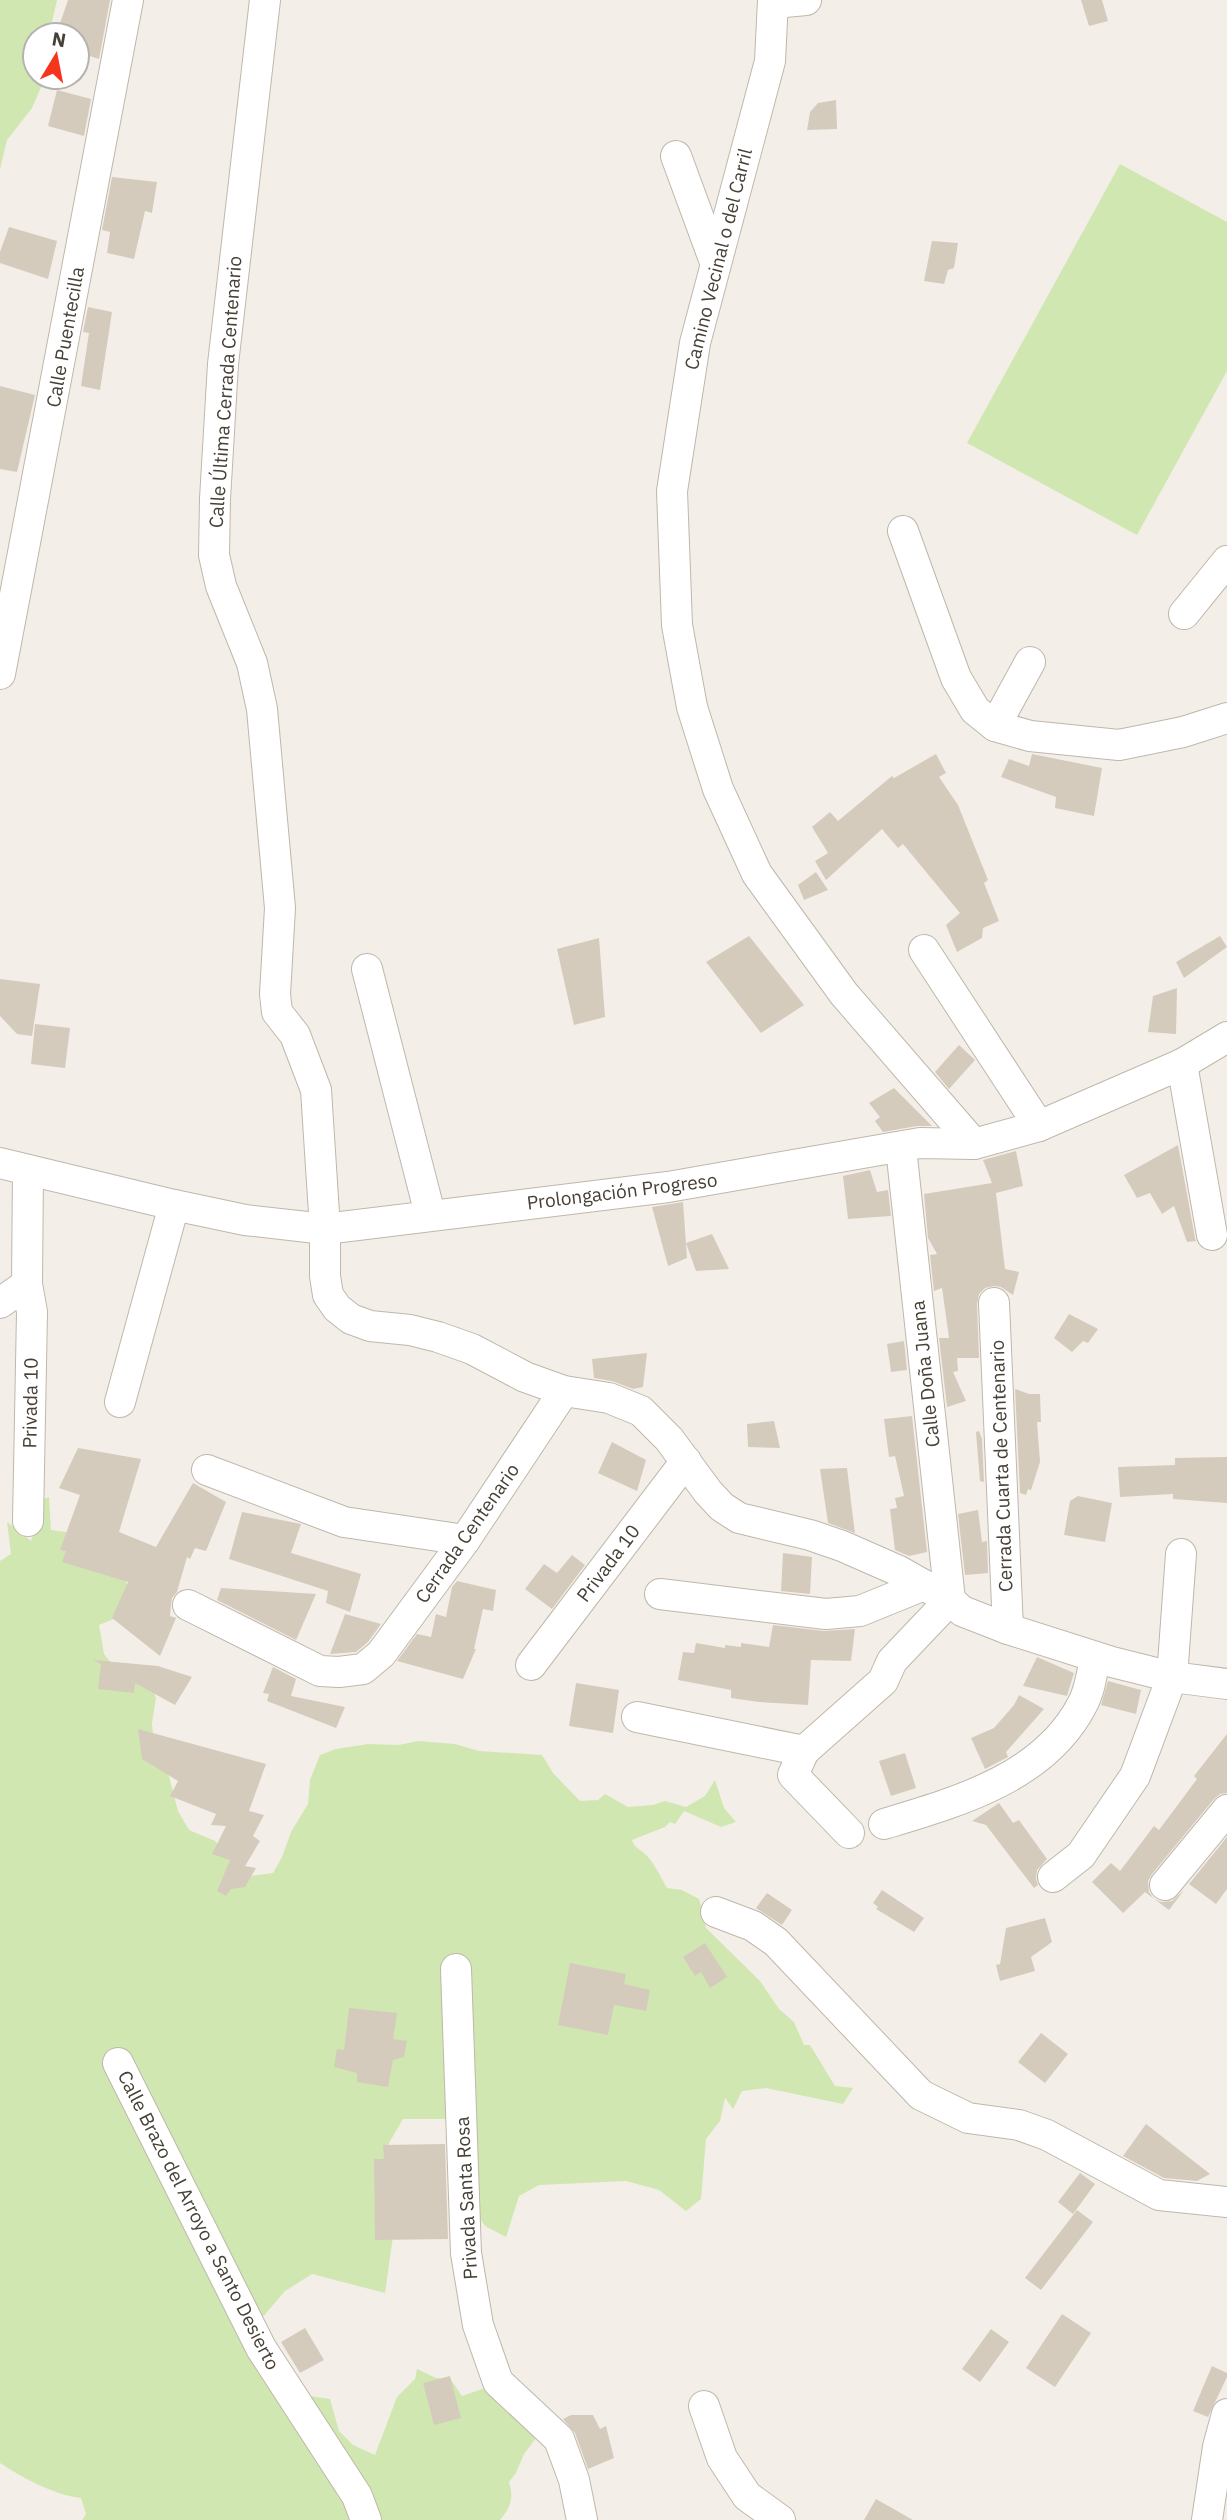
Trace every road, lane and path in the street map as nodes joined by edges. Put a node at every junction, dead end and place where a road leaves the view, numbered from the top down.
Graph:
1 (128, 0) edge
2 (265, 0) edge
3 (806, 0) edge
4 (774, 2) edge
5 (676, 156) dead end
6 (715, 262) junction
7 (903, 531) dead end
8 (1227, 561) edge
9 (1184, 614) dead end
10 (1030, 662) dead end
11 (0, 674) edge
12 (1227, 718) edge
13 (995, 726) junction
14 (924, 950) dead end
15 (367, 969) dead end
16 (1227, 1037) edge
17 (1182, 1065) junction
18 (1038, 1126) junction
19 (974, 1144) junction
20 (901, 1148) junction
21 (0, 1163) edge
22 (29, 1170) junction
23 (174, 1205) junction
24 (430, 1214) junction
25 (325, 1229) junction
26 (1212, 1235) dead end
27 (27, 1284) junction
28 (0, 1303) edge
29 (994, 1303) dead end
30 (564, 1391) junction
31 (120, 1402) dead end
32 (686, 1461) junction
33 (208, 1470) dead end
34 (28, 1521) dead end
35 (465, 1540) junction
36 (1181, 1554) dead end
37 (925, 1585) junction
38 (660, 1594) dead end
39 (950, 1600) junction
40 (188, 1605) dead end
41 (1008, 1629) junction
42 (1096, 1658) junction
43 (531, 1665) dead end
44 (1172, 1677) junction
45 (1227, 1684) edge
46 (638, 1717) dead end
47 (804, 1752) junction
48 (1227, 1810) edge
49 (884, 1824) dead end
50 (849, 1833) dead end
51 (1053, 1877) dead end
52 (1165, 1885) dead end
53 (716, 1912) dead end
54 (456, 1969) dead end
55 (118, 2063) dead end
56 (1227, 2202) edge
57 (704, 2406) dead end
58 (1227, 2414) edge
59 (1212, 2517) edge
60 (366, 2520) edge
61 (582, 2520) edge
62 (780, 2520) edge

1 - 11 street, Calle Puentecilla
2 - 25 street, Calle Última Cerrada Centenario
3 - 4 street
4 - 6 street, Camino Vecinal o del Carril
5 - 6 street
6 - 19 street, Camino Vecinal o del Carril
7 - 13 street
8 - 9 street
10 - 13 street
12 - 13 street
14 - 18 street
15 - 24 street
16 - 17 street, Prolongación Progreso
17 - 18 street, Prolongación Progreso
17 - 26 street
18 - 19 street, Prolongación Progreso
19 - 20 street, Prolongación Progreso
20 - 24 street, Prolongación Progreso
20 - 39 street, Calle Doña Juana
21 - 22 street, Prolongación Progreso
22 - 23 street, Prolongación Progreso
22 - 27 street, Privada 10
23 - 25 street, Prolongación Progreso
23 - 31 street
24 - 25 street, Prolongación Progreso
25 - 30 street, Calle Última Cerrada Centenario
27 - 28 street
27 - 34 street, Privada 10
29 - 41 street, Cerrada Cuarta de Centenario
30 - 32 street, Calle Última Cerrada Centenario
30 - 35 street, Cerrada Centenario
32 - 37 street, Calle Última Cerrada Centenario
32 - 43 street, Privada 10
33 - 35 street
35 - 40 street, Cerrada Centenario
36 - 44 street
37 - 38 street
37 - 39 street, Calle Última Cerrada Centenario
39 - 41 street, Calle Última Cerrada Centenario
39 - 47 street
41 - 42 street, Calle Última Cerrada Centenario
42 - 44 street, Calle Última Cerrada Centenario
42 - 49 street
44 - 45 street, Calle Última Cerrada Centenario
44 - 51 street
46 - 47 street
47 - 50 street
48 - 52 street
53 - 56 street
54 - 61 street, Privada Santa Rosa
55 - 60 street, Calle Brazo del Arroyo a Santo Desierto
57 - 62 street
58 - 59 street

